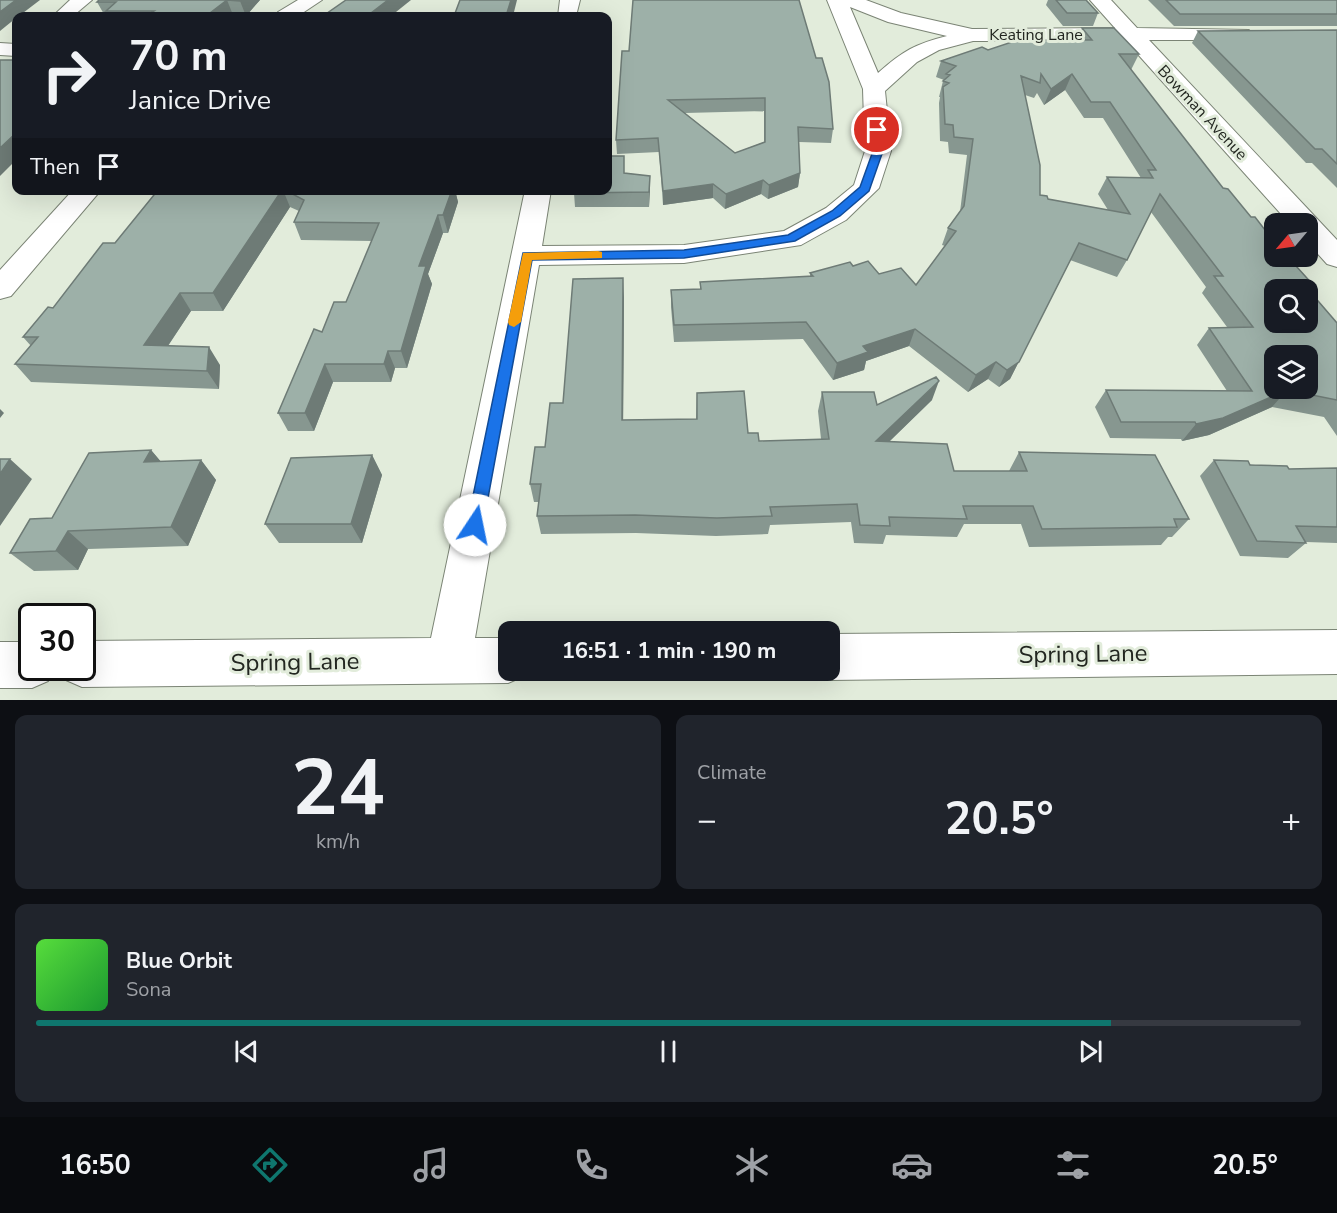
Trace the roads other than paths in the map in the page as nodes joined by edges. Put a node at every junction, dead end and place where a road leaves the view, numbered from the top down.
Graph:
1 (82, 0) edge
2 (312, 0) edge
3 (837, 0) edge
4 (849, 0) edge
5 (1100, 0) edge
6 (67, 12) edge
7 (292, 12) edge
8 (1131, 34) junction
9 (1257, 34) edge
10 (972, 35) junction
11 (874, 89) junction
12 (84, 195) edge
13 (537, 195) edge
14 (1296, 213) edge
15 (1318, 237) edge
16 (527, 256) junction
17 (1337, 257) edge
18 (0, 290) edge
19 (1337, 652) edge
20 (840, 657) edge
21 (449, 660) junction
22 (498, 660) edge
23 (96, 664) edge
24 (0, 665) edge
25 (18, 665) edge

1 - 6 street
2 - 7 street
3 - 11 street
4 - 10 street, Keating Lane
5 - 8 street, Bowman Avenue
8 - 9 street, Keating Lane
8 - 10 street, Keating Lane
8 - 14 street, Bowman Avenue
10 - 11 street
11 - 16 street
12 - 18 street
13 - 16 street
15 - 17 street, Bowman Avenue
16 - 21 street
19 - 20 street, Spring Lane
21 - 22 street, Spring Lane
21 - 23 street, Spring Lane
24 - 25 street

